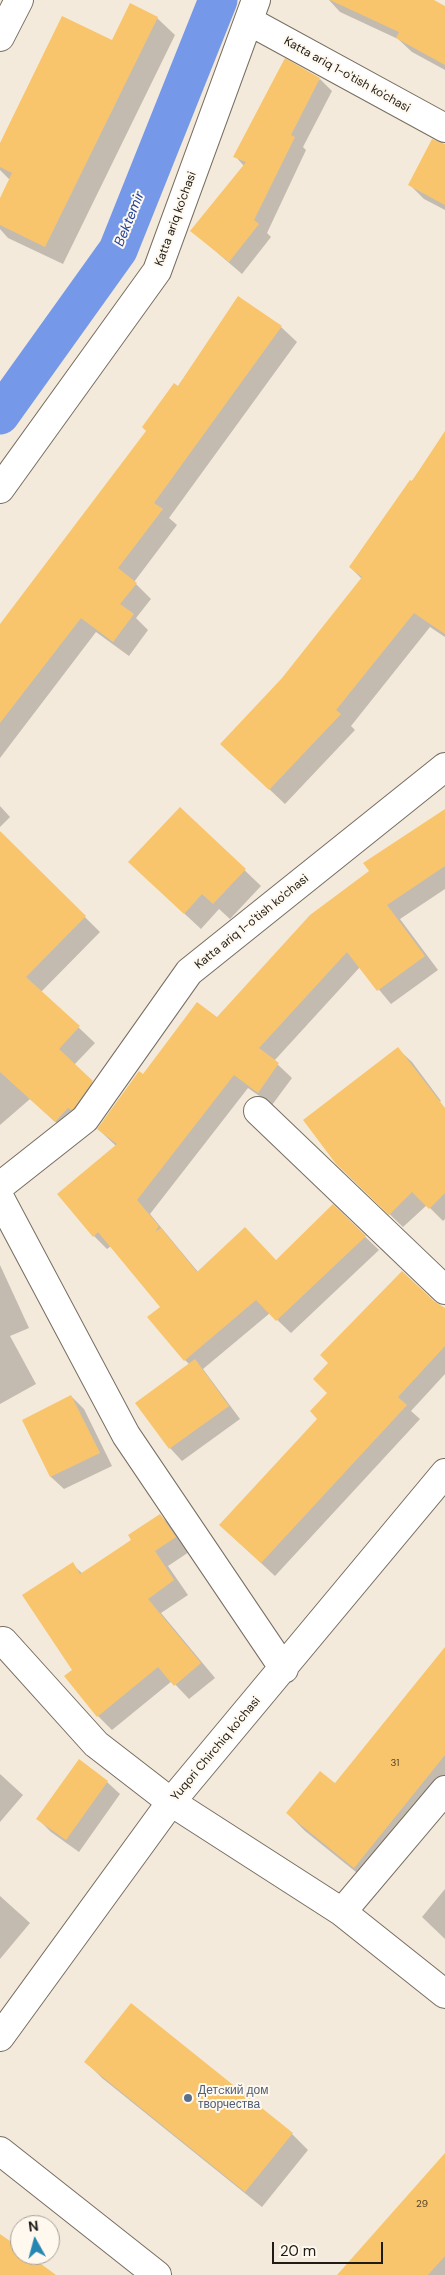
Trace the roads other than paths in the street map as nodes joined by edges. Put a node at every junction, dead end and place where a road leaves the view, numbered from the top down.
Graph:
1 (19, 0) edge
2 (252, 10) edge
3 (0, 37) edge
4 (445, 128) edge
5 (0, 489) edge
6 (445, 767) edge
7 (258, 1111) dead end
8 (0, 1186) edge
9 (0, 1198) edge
10 (445, 1290) edge
11 (445, 1472) edge
12 (3, 1640) dead end
13 (284, 1668) junction
14 (445, 1790) edge
15 (171, 1802) junction
16 (342, 1912) junction
17 (445, 1994) edge
18 (0, 2036) edge
19 (0, 2152) edge
20 (157, 2275) edge

1 - 3 street
2 - 4 street, Katta ariq 1-o'tish ko'chasi
2 - 5 street, Katta ariq ko'chasi
6 - 8 street, Katta ariq 1-o'tish ko'chasi
7 - 10 street
9 - 13 street
11 - 13 street, Yuqori Chirchiq ko'chasi
12 - 15 street
13 - 15 street, Yuqori Chirchiq ko'chasi
14 - 16 street
15 - 16 street
15 - 18 street, Yuqori Chirchiq ko'chasi
16 - 17 street
19 - 20 street

